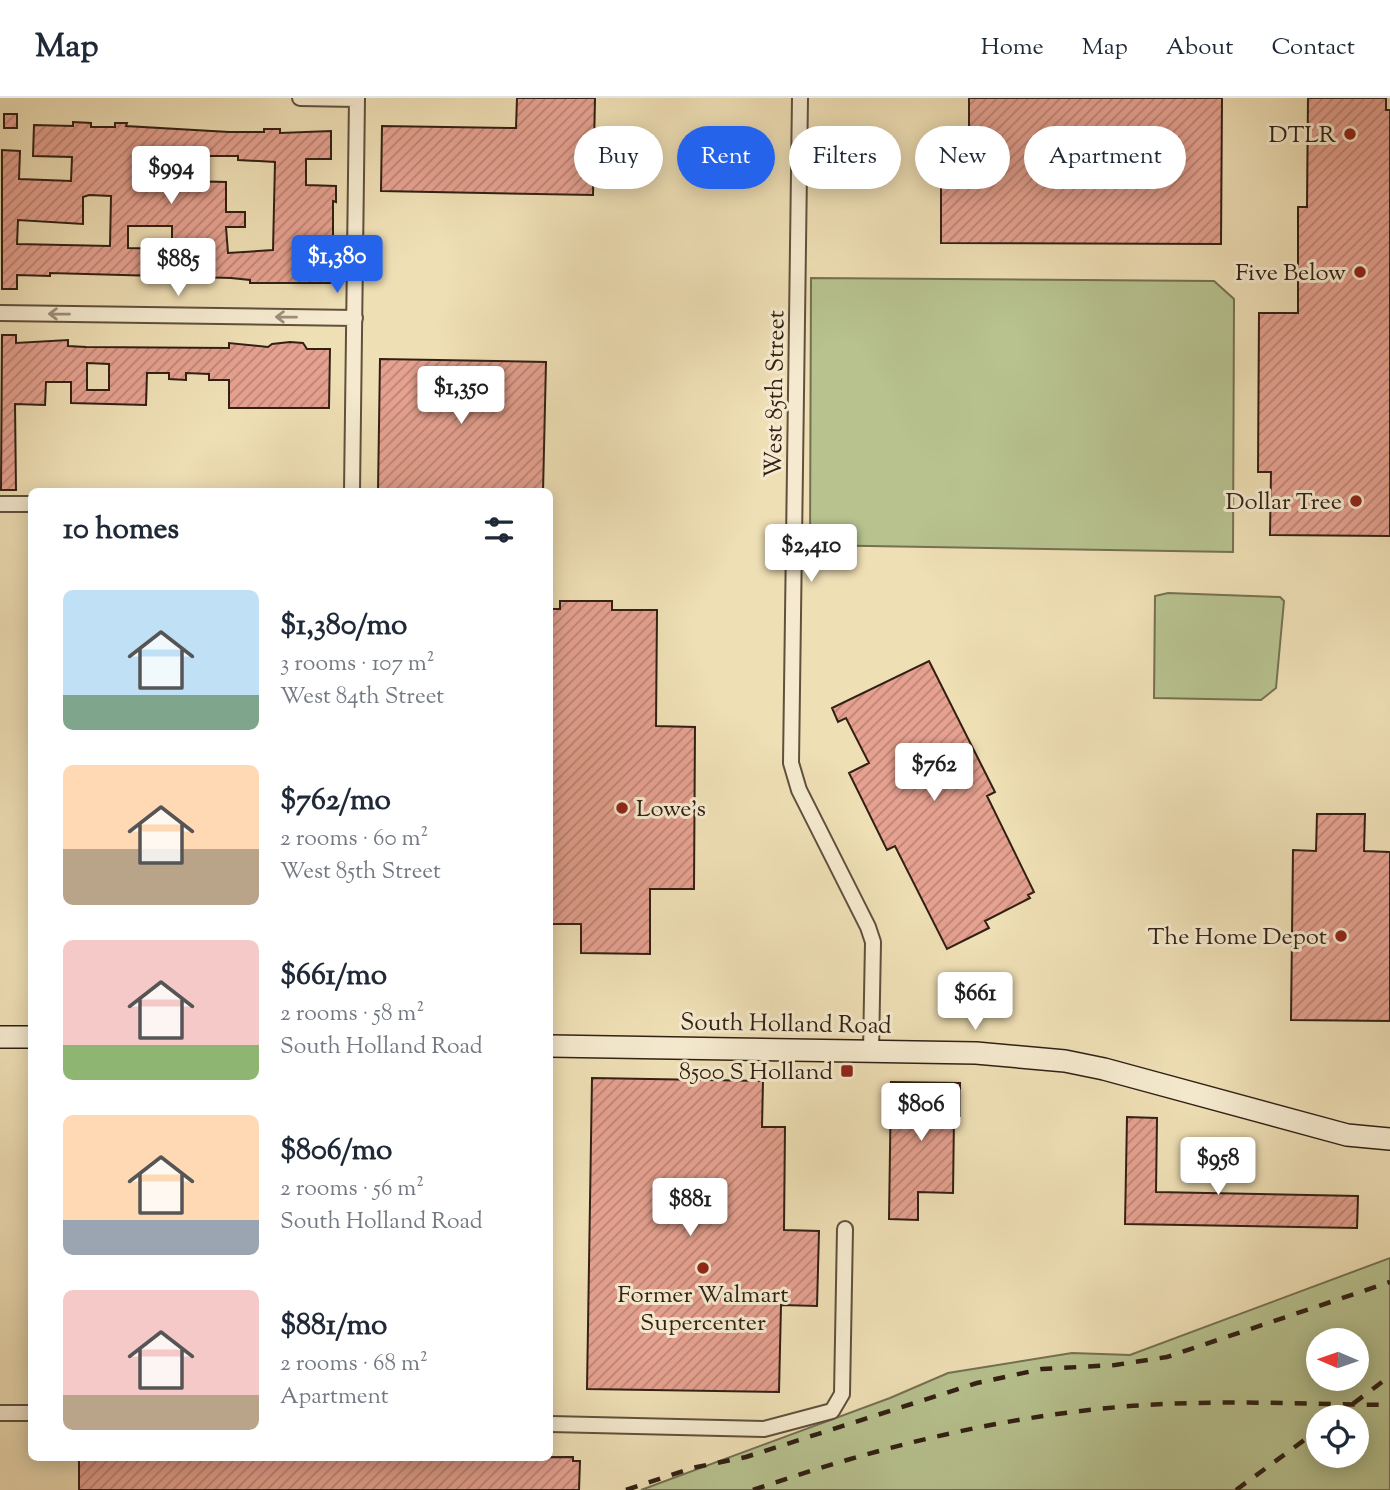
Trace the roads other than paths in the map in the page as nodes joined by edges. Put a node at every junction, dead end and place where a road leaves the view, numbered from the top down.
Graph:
1 (300, 98) edge
2 (357, 98) edge
3 (800, 98) edge
4 (0, 313) edge
5 (355, 318) junction
6 (352, 488) edge
7 (0, 504) edge
8 (28, 504) edge
9 (0, 1037) edge
10 (28, 1037) edge
11 (553, 1046) edge
12 (871, 1051) junction
13 (1390, 1139) edge
14 (845, 1229) dead end
15 (0, 1413) edge
16 (28, 1413) edge
17 (553, 1424) edge

1 - 2 street
2 - 5 street
3 - 12 street, West 85th Street
5 -> 4 street
5 - 6 street
7 - 8 street
9 - 10 main road
11 - 12 main road, South Holland Road
12 - 13 main road, South Holland Road
14 - 17 street
15 - 16 street

